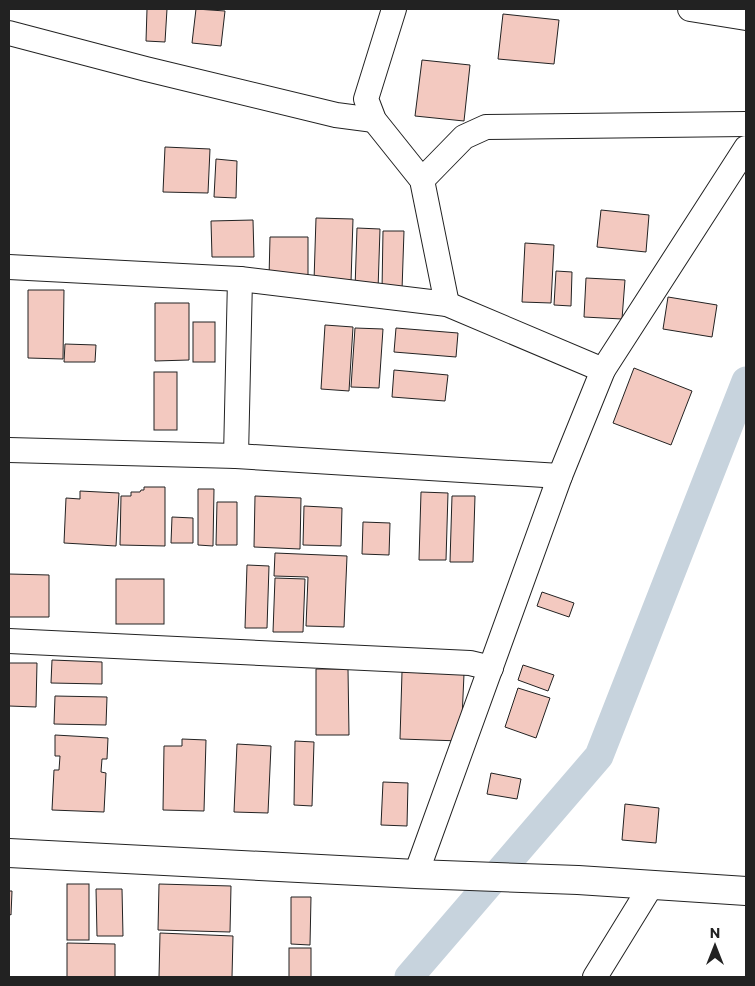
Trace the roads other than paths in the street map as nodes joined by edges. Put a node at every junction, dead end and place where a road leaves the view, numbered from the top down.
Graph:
1 (394, 9) edge
2 (690, 9) edge
3 (746, 18) edge
4 (9, 33) edge
5 (374, 120) junction
6 (746, 124) edge
7 (746, 148) edge
8 (422, 180) junction
9 (9, 266) edge
10 (240, 279) junction
11 (447, 304) junction
12 (603, 370) junction
13 (9, 450) edge
14 (236, 456) junction
15 (560, 476) junction
16 (9, 641) edge
17 (490, 668) junction
18 (9, 853) edge
19 (426, 874) junction
20 (651, 886) junction
21 (746, 891) edge
22 (594, 977) edge

1 - 5 street
2 - 3 street
4 - 5 street
5 - 8 street
6 - 8 street
7 - 12 street
8 - 11 street
9 - 10 street
10 - 11 street
10 - 14 street
11 - 12 street
12 - 15 street
13 - 14 street
14 - 15 street
15 - 17 street
16 - 17 street
17 - 19 street
18 - 19 street
19 - 20 street
20 - 21 street
20 - 22 street

